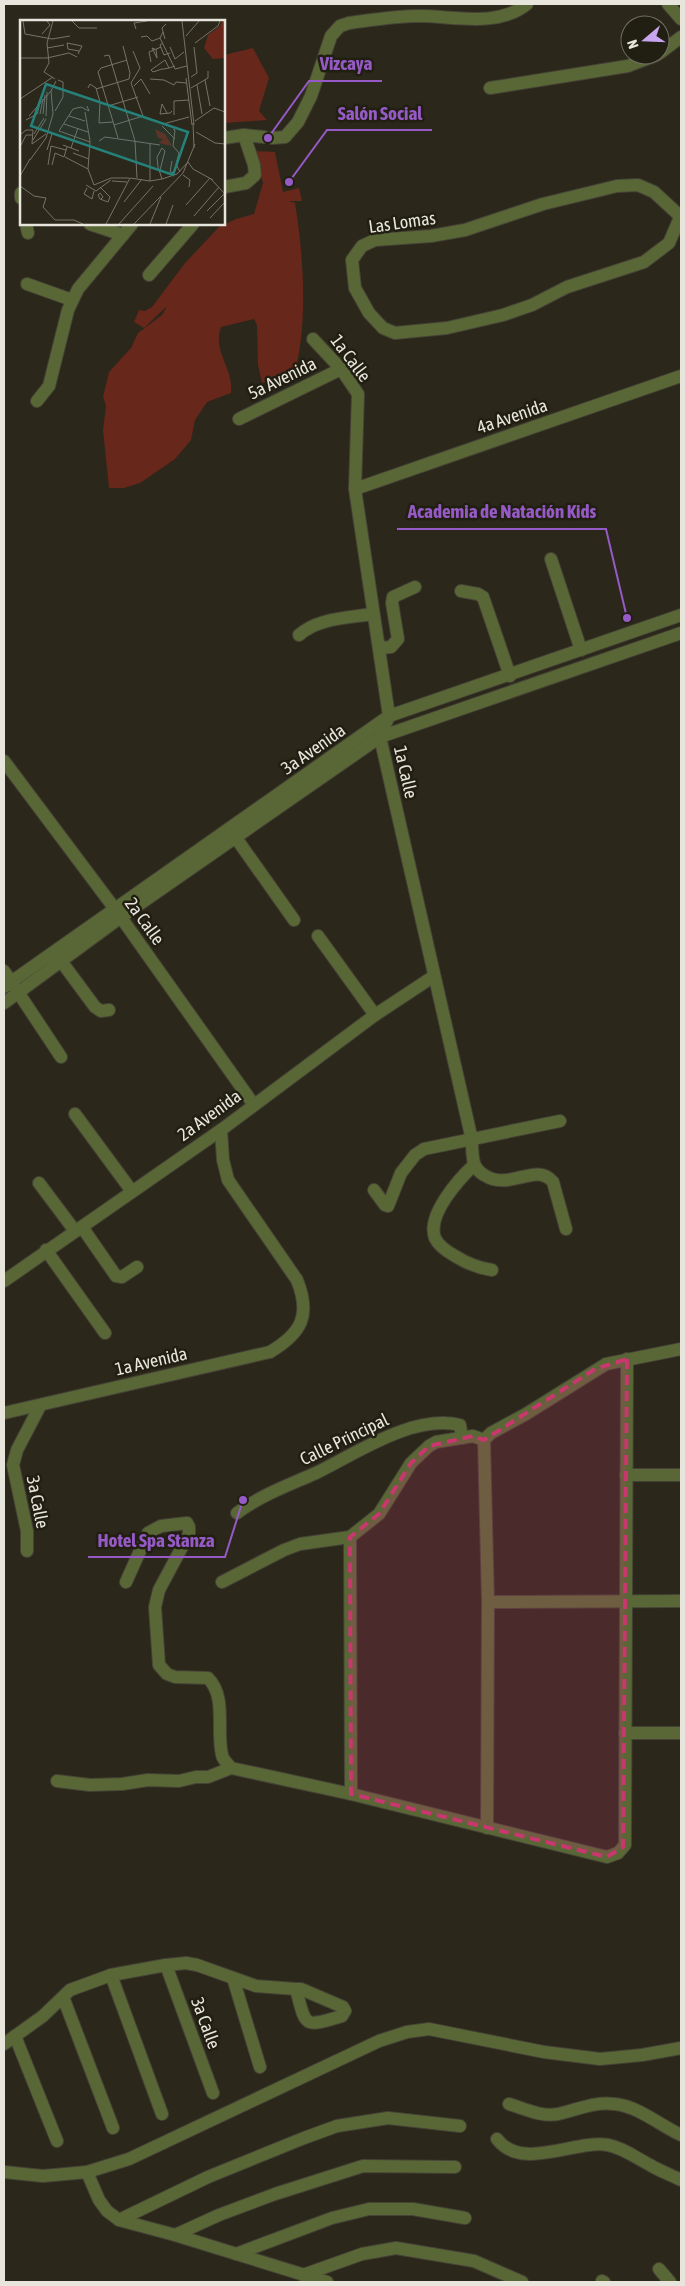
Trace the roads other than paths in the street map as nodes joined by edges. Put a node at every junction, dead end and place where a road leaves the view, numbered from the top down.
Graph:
1 (527, 4) edge
2 (668, 4) edge
3 (681, 19) edge
4 (681, 37) edge
5 (670, 46) edge
6 (631, 65) edge
7 (490, 88) dead end
8 (244, 135) junction
9 (225, 138) edge
10 (225, 187) edge
11 (680, 215) edge
12 (93, 225) edge
13 (131, 225) edge
14 (192, 225) edge
15 (123, 235) junction
16 (149, 275) dead end
17 (27, 284) dead end
18 (72, 300) junction
19 (314, 339) dead end
20 (341, 369) junction
21 (681, 376) edge
22 (37, 401) dead end
23 (239, 419) dead end
24 (355, 488) junction
25 (551, 559) dead end
26 (415, 587) dead end
27 (460, 591) dead end
28 (372, 614) junction
29 (681, 616) edge
30 (681, 633) edge
31 (299, 635) dead end
32 (380, 648) junction
33 (581, 650) junction
34 (510, 676) junction
35 (390, 716) junction
36 (380, 737) junction
37 (351, 751) junction
38 (4, 761) edge
39 (236, 838) junction
40 (118, 913) junction
41 (294, 920) dead end
42 (318, 936) dead end
43 (60, 955) junction
44 (4, 971) edge
45 (434, 976) junction
46 (7, 984) edge
47 (18, 994) junction
48 (4, 1003) edge
49 (109, 1010) dead end
50 (375, 1015) junction
51 (61, 1057) dead end
52 (254, 1105) junction
53 (75, 1114) dead end
54 (560, 1121) dead end
55 (221, 1130) junction
56 (472, 1140) junction
57 (474, 1165) junction
58 (39, 1183) dead end
59 (131, 1190) junction
60 (374, 1190) dead end
61 (78, 1229) junction
62 (566, 1229) dead end
63 (46, 1250) junction
64 (137, 1267) dead end
65 (492, 1270) dead end
66 (6, 1274) edge
67 (105, 1333) dead end
68 (681, 1349) edge
69 (626, 1359) junction
70 (40, 1406) junction
71 (4, 1413) edge
72 (462, 1438) junction
73 (484, 1440) junction
74 (626, 1475) junction
75 (681, 1475) edge
76 (237, 1513) dead end
77 (350, 1538) junction
78 (27, 1551) dead end
79 (126, 1582) dead end
80 (222, 1582) dead end
81 (626, 1601) junction
82 (681, 1601) edge
83 (488, 1602) junction
84 (625, 1733) junction
85 (681, 1734) edge
86 (231, 1768) junction
87 (57, 1781) dead end
88 (351, 1794) junction
89 (487, 1828) junction
90 (166, 1965) junction
91 (111, 1975) junction
92 (233, 1978) junction
93 (296, 1989) dead end
94 (63, 1997) junction
95 (15, 2036) junction
96 (4, 2044) edge
97 (681, 2048) edge
98 (260, 2066) dead end
99 (213, 2094) dead end
100 (509, 2104) dead end
101 (162, 2114) dead end
102 (460, 2126) dead end
103 (113, 2128) dead end
104 (681, 2135) edge
105 (497, 2139) dead end
106 (57, 2141) dead end
107 (455, 2167) dead end
108 (4, 2172) edge
109 (87, 2172) junction
110 (681, 2180) edge
111 (466, 2218) dead end
112 (119, 2220) junction
113 (174, 2235) junction
114 (236, 2254) junction
115 (659, 2269) dead end
116 (303, 2275) junction
117 (327, 2282) edge
118 (522, 2282) edge
119 (670, 2282) edge

1 - 8 street
2 - 3 street
4 - 5 street
6 - 7 street
8 - 9 street
8 - 10 street
11 - 11 street, Las Lomas
12 - 15 street
13 - 15 street
14 - 16 street
15 - 18 street
17 - 18 street
18 - 22 street
19 - 20 street, 1a Calle
20 - 23 street, 5a Avenida
20 - 24 street, 1a Calle
21 - 24 street, 4a Avenida
24 - 28 street, 1a Calle
25 - 33 street
26 - 32 street
27 - 34 street
28 - 31 street
28 - 32 street, 1a Calle
29 - 33 street, 3a Avenida
30 - 36 street, 3a Avenida
32 - 35 street, 1a Calle
33 - 34 street, 3a Avenida
34 - 35 street, 3a Avenida
35 - 36 street, 1a Calle
35 - 37 street, 3a Avenida
36 - 37 street, 3a Avenida
36 - 45 street, 1a Calle
37 - 39 street, 3a Avenida
37 - 40 street, 3a Avenida
38 - 40 street, 2a Calle
39 - 40 street, 3a Avenida
39 - 41 street
40 - 43 street, 3a Avenida
40 - 52 street, 2a Calle
42 - 50 street
43 - 46 street, 3a Avenida
43 - 47 street, 3a Avenida
43 - 49 street
44 - 46 street
45 - 50 street, 2a Avenida
45 - 56 street, 1a Calle
46 - 47 street
47 - 48 street, 3a Avenida
47 - 51 street
50 - 52 street, 2a Avenida
52 - 55 street, 2a Avenida
53 - 59 street
54 - 56 street
55 - 59 street, 2a Avenida
55 - 70 street, 1a Avenida
56 - 57 street, 1a Calle
56 - 60 street
57 - 62 street
57 - 65 street
58 - 61 street
59 - 61 street, 2a Avenida
61 - 63 street, 2a Avenida
61 - 64 street
63 - 66 street, 2a Avenida
63 - 67 street
68 - 69 street
69 - 73 street
69 - 74 street
70 - 71 street, 1a Avenida
70 - 78 street, 3a Calle
72 - 73 street
72 - 76 street, Calle Principal
72 - 77 street
73 - 83 street
74 - 75 street
74 - 81 street
77 - 80 street
77 - 88 street
79 - 86 street
81 - 82 street
81 - 83 street
81 - 84 street
83 - 89 street
84 - 85 street
84 - 89 street
86 - 87 street
86 - 88 street
88 - 89 street
90 - 91 street
90 - 92 street
90 - 99 street, 3a Calle
91 - 94 street
91 - 101 street
92 - 93 street
92 - 98 street
94 - 95 street
94 - 103 street
95 - 96 street
95 - 106 street
97 - 109 street
100 - 104 street
102 - 112 street
105 - 110 street
107 - 113 street
108 - 109 street
109 - 112 street
111 - 114 street
112 - 113 street
113 - 114 street
114 - 116 street
115 - 119 street
116 - 117 street
116 - 118 street

